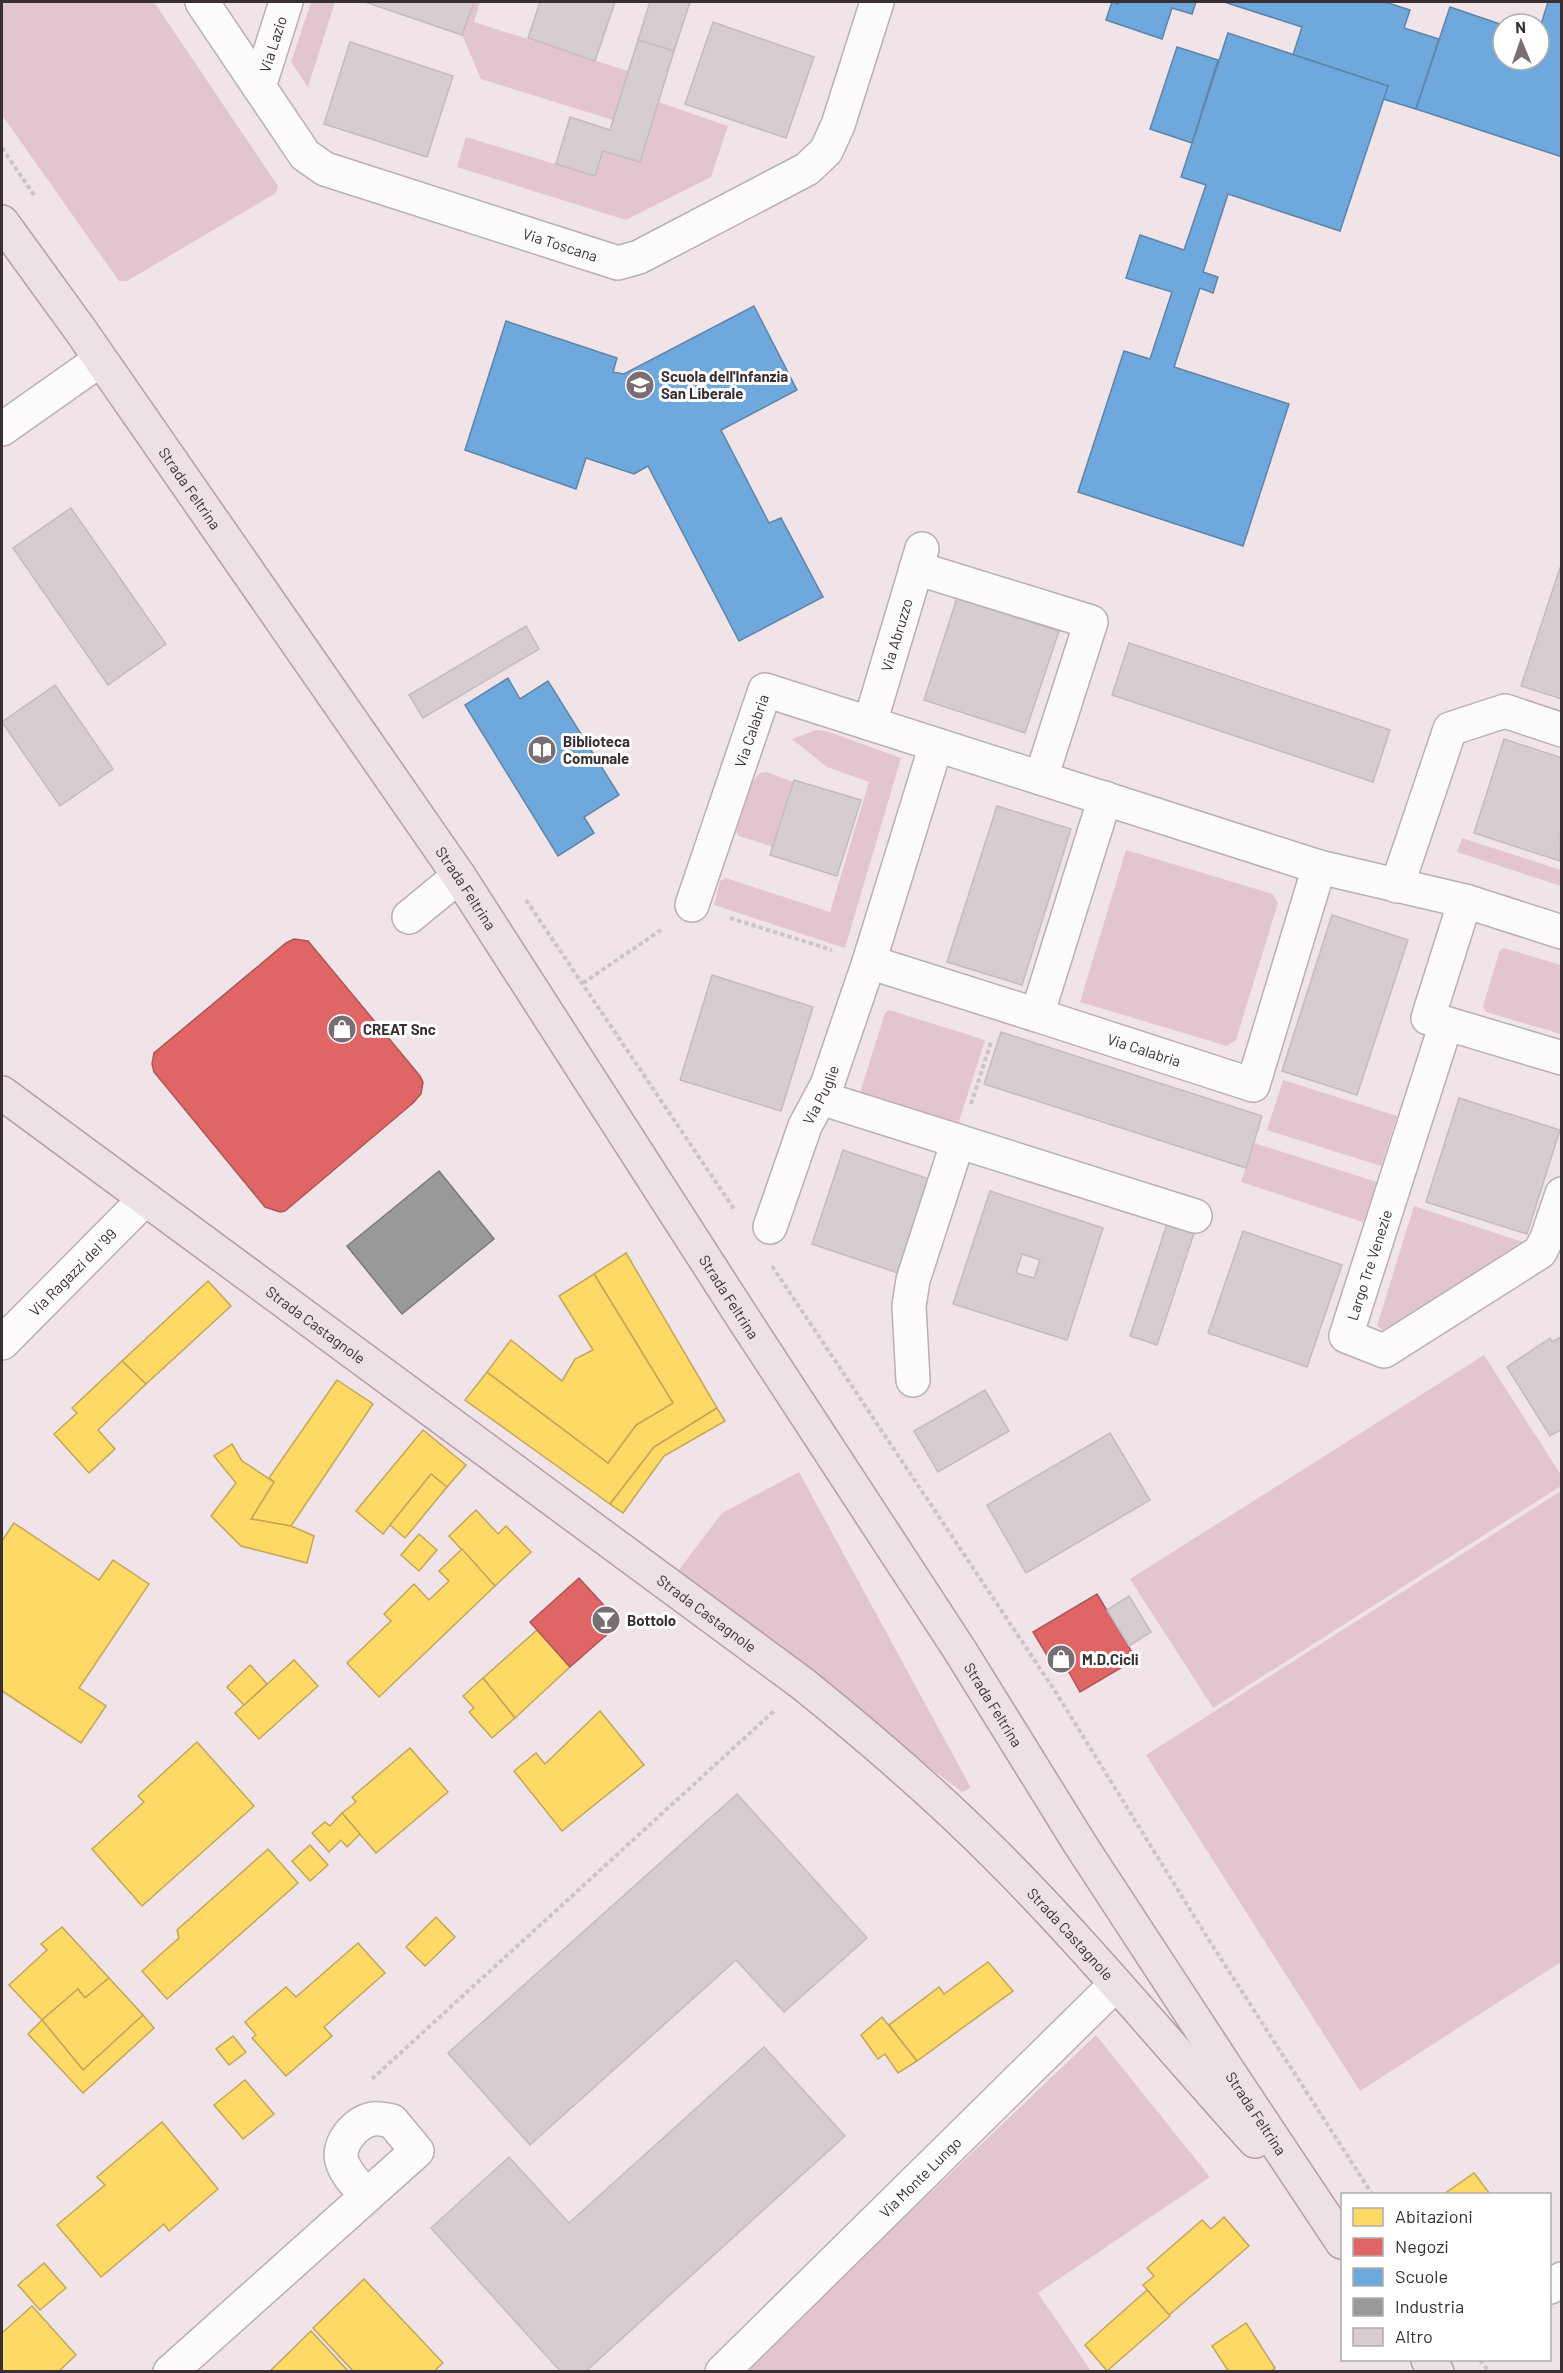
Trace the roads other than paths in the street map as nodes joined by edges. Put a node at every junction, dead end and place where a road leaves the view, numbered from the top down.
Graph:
1 (202, 2) edge
2 (286, 2) edge
3 (877, 2) edge
4 (259, 87) junction
5 (2, 222) edge
6 (100, 360) junction
7 (2, 429) edge
8 (870, 723) junction
9 (1562, 729) edge
10 (936, 745) junction
11 (1041, 778) junction
12 (1105, 798) junction
13 (1319, 867) junction
14 (459, 876) junction
15 (1397, 886) junction
16 (1465, 901) junction
17 (692, 905) road end
18 (409, 917) dead end
19 (1562, 932) edge
20 (868, 962) junction
21 (1037, 1016) junction
22 (1446, 1023) junction
23 (1562, 1058) edge
24 (2, 1094) edge
25 (820, 1098) junction
26 (958, 1141) junction
27 (1562, 1194) edge
28 (145, 1199) junction
29 (1195, 1216) dead end
30 (770, 1227) dead end
31 (2, 1343) edge
32 (914, 1380) dead end
33 (1116, 1984) junction
34 (367, 2196) junction
35 (1336, 2233) edge
36 (170, 2372) edge
37 (722, 2372) edge

1 - 4 street, Via Toscana
2 - 4 street, Via Lazio
3 - 4 street, Via Toscana
5 - 6 main road, Strada Feltrina
6 - 7 street
6 - 14 main road, Strada Feltrina
8 - 10 street, Via Calabria
8 - 11 street, Via Abruzzo
8 - 17 street, Via Calabria
9 - 15 street
10 - 11 street, Via Calabria
10 - 20 street, Via Puglie
11 - 12 street, Via Calabria
12 - 13 street, Via Calabria
12 - 21 street
13 - 15 street, Via Calabria
13 - 21 street, Via Calabria
14 - 18 street
14 - 35 main road, Strada Feltrina
15 - 16 street, Via Calabria
16 - 19 street
16 - 22 street
20 - 21 street
20 - 25 street, Via Puglie
22 - 23 street
22 - 27 street, Largo Tre Venezie
24 - 28 main road, Strada Castagnole
25 - 26 street
25 - 30 street, Via Puglie
26 - 29 street
26 - 32 street
28 - 31 street, Via Ragazzi del '99
28 - 33 main road, Strada Castagnole
33 - 35 main road, Strada Castagnole
33 - 37 street, Via Monte Lungo
34 - 34 street
34 - 36 street

